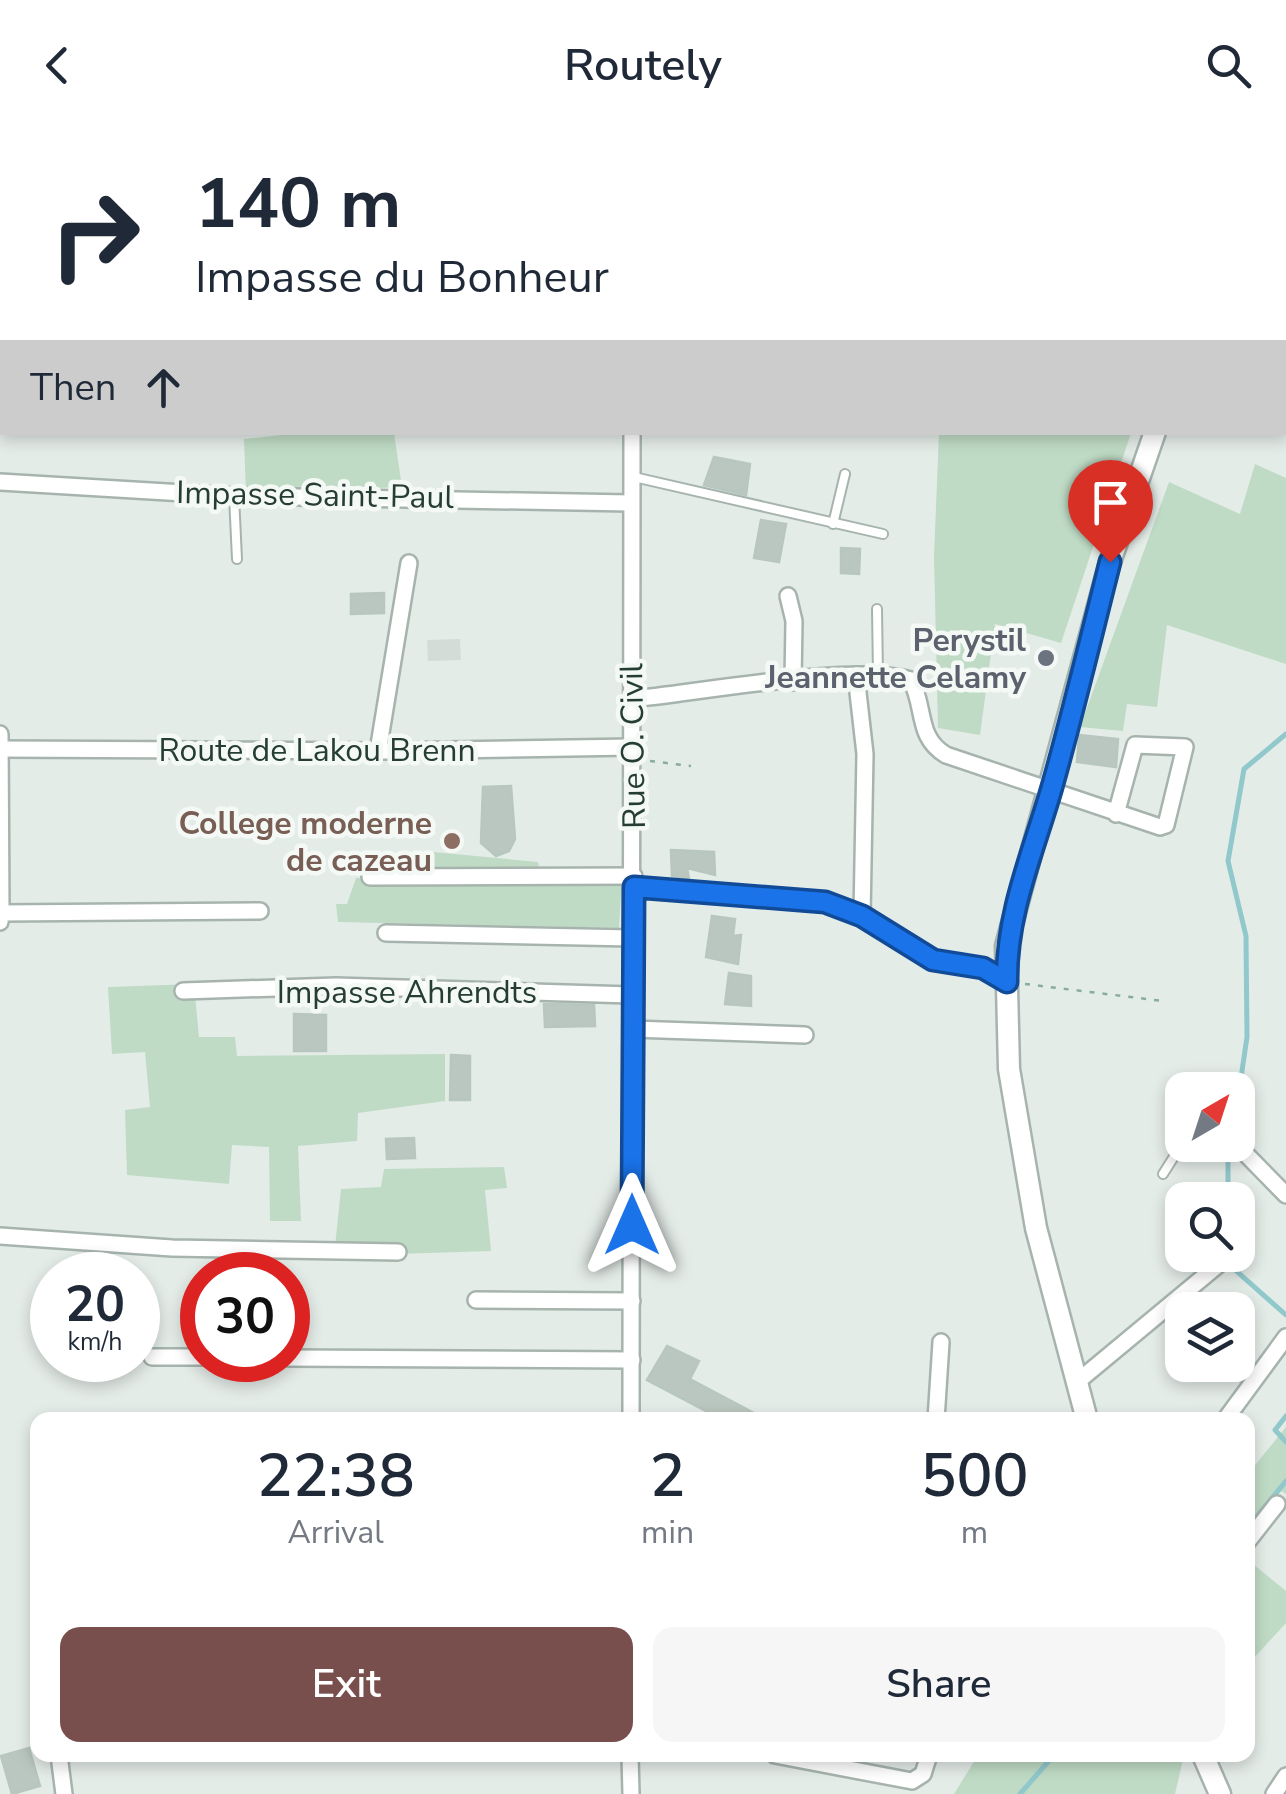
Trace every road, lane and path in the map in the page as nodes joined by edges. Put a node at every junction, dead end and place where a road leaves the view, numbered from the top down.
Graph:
1 (632, 435) edge
2 (1154, 435) edge
3 (845, 474) dead end
4 (629, 476) junction
5 (0, 482) edge
6 (234, 496) junction
7 (630, 503) junction
8 (833, 524) junction
9 (883, 534) dead end
10 (237, 559) dead end
11 (409, 563) dead end
12 (788, 596) dead end
13 (877, 609) dead end
14 (856, 675) junction
15 (878, 676) junction
16 (793, 682) junction
17 (632, 700) junction
18 (0, 734) edge
19 (0, 749) edge
20 (378, 751) junction
21 (633, 752) junction
22 (691, 766) dead end
23 (1051, 790) junction
24 (1116, 814) junction
25 (370, 877) dead end
26 (634, 881) junction
27 (260, 911) dead end
28 (1, 913) edge
29 (862, 916) junction
30 (0, 922) edge
31 (386, 933) dead end
32 (632, 938) junction
33 (1007, 982) junction
34 (183, 992) dead end
35 (631, 995) junction
36 (1162, 1001) dead end
37 (632, 1029) junction
38 (806, 1036) dead end
39 (1171, 1162) edge
40 (1254, 1162) edge
41 (1163, 1174) dead end
42 (1286, 1195) edge
43 (0, 1236) edge
44 (398, 1252) dead end
45 (1210, 1272) edge
46 (476, 1300) dead end
47 (632, 1301) junction
48 (1286, 1337) edge
49 (941, 1342) dead end
50 (310, 1358) edge
51 (632, 1360) junction
52 (1078, 1382) junction
53 (631, 1412) edge
54 (937, 1412) edge
55 (1086, 1412) edge
56 (1231, 1412) edge
57 (1277, 1504) dead end
58 (1255, 1533) edge
59 (60, 1762) edge
60 (630, 1762) edge
61 (812, 1762) edge
62 (927, 1762) edge
63 (1206, 1762) edge
64 (1286, 1776) edge
65 (64, 1794) edge
66 (632, 1794) edge
67 (1220, 1794) edge
68 (1274, 1794) edge

1 - 4 street, Rue O. Civil
2 - 23 street
3 - 8 lane
4 - 7 street, Rue O. Civil
4 - 8 lane
5 - 6 street, Impasse Saint-Paul
6 - 7 street, Impasse Saint-Paul
6 - 10 lane
7 - 17 street, Rue O. Civil
8 - 9 lane
11 - 20 street
12 - 16 street
13 - 15 lane
14 - 15 street
14 - 16 street
14 - 29 street
15 - 23 street
16 - 17 street
17 - 21 street, Rue O. Civil
18 - 19 street
19 - 20 street, Route de Lakou Brenn
19 - 28 street
20 - 21 street, Route de Lakou Brenn
21 - 22 path
21 - 26 street, Rue O. Civil
23 - 24 street
23 - 33 street
24 - 24 street
25 - 26 street
26 - 29 street
26 - 32 street, Rue O. Civil
27 - 28 street
28 - 30 street
29 - 33 street
31 - 32 street
32 - 35 street, Rue O. Civil
33 - 36 path
33 - 52 street
34 - 35 street, Impasse Ahrendts
35 - 37 street, Rue O. Civil
37 - 38 street
37 - 47 street, Rue O. Civil
39 - 41 lane
40 - 42 street
43 - 44 street
45 - 52 street
46 - 47 street
47 - 51 street, Rue O. Civil
48 - 56 street
49 - 54 street
50 - 51 street
51 - 53 street, Rue O. Civil
52 - 55 street
57 - 58 street
59 - 65 street
60 - 66 street
61 - 62 street
63 - 67 street
64 - 68 street

